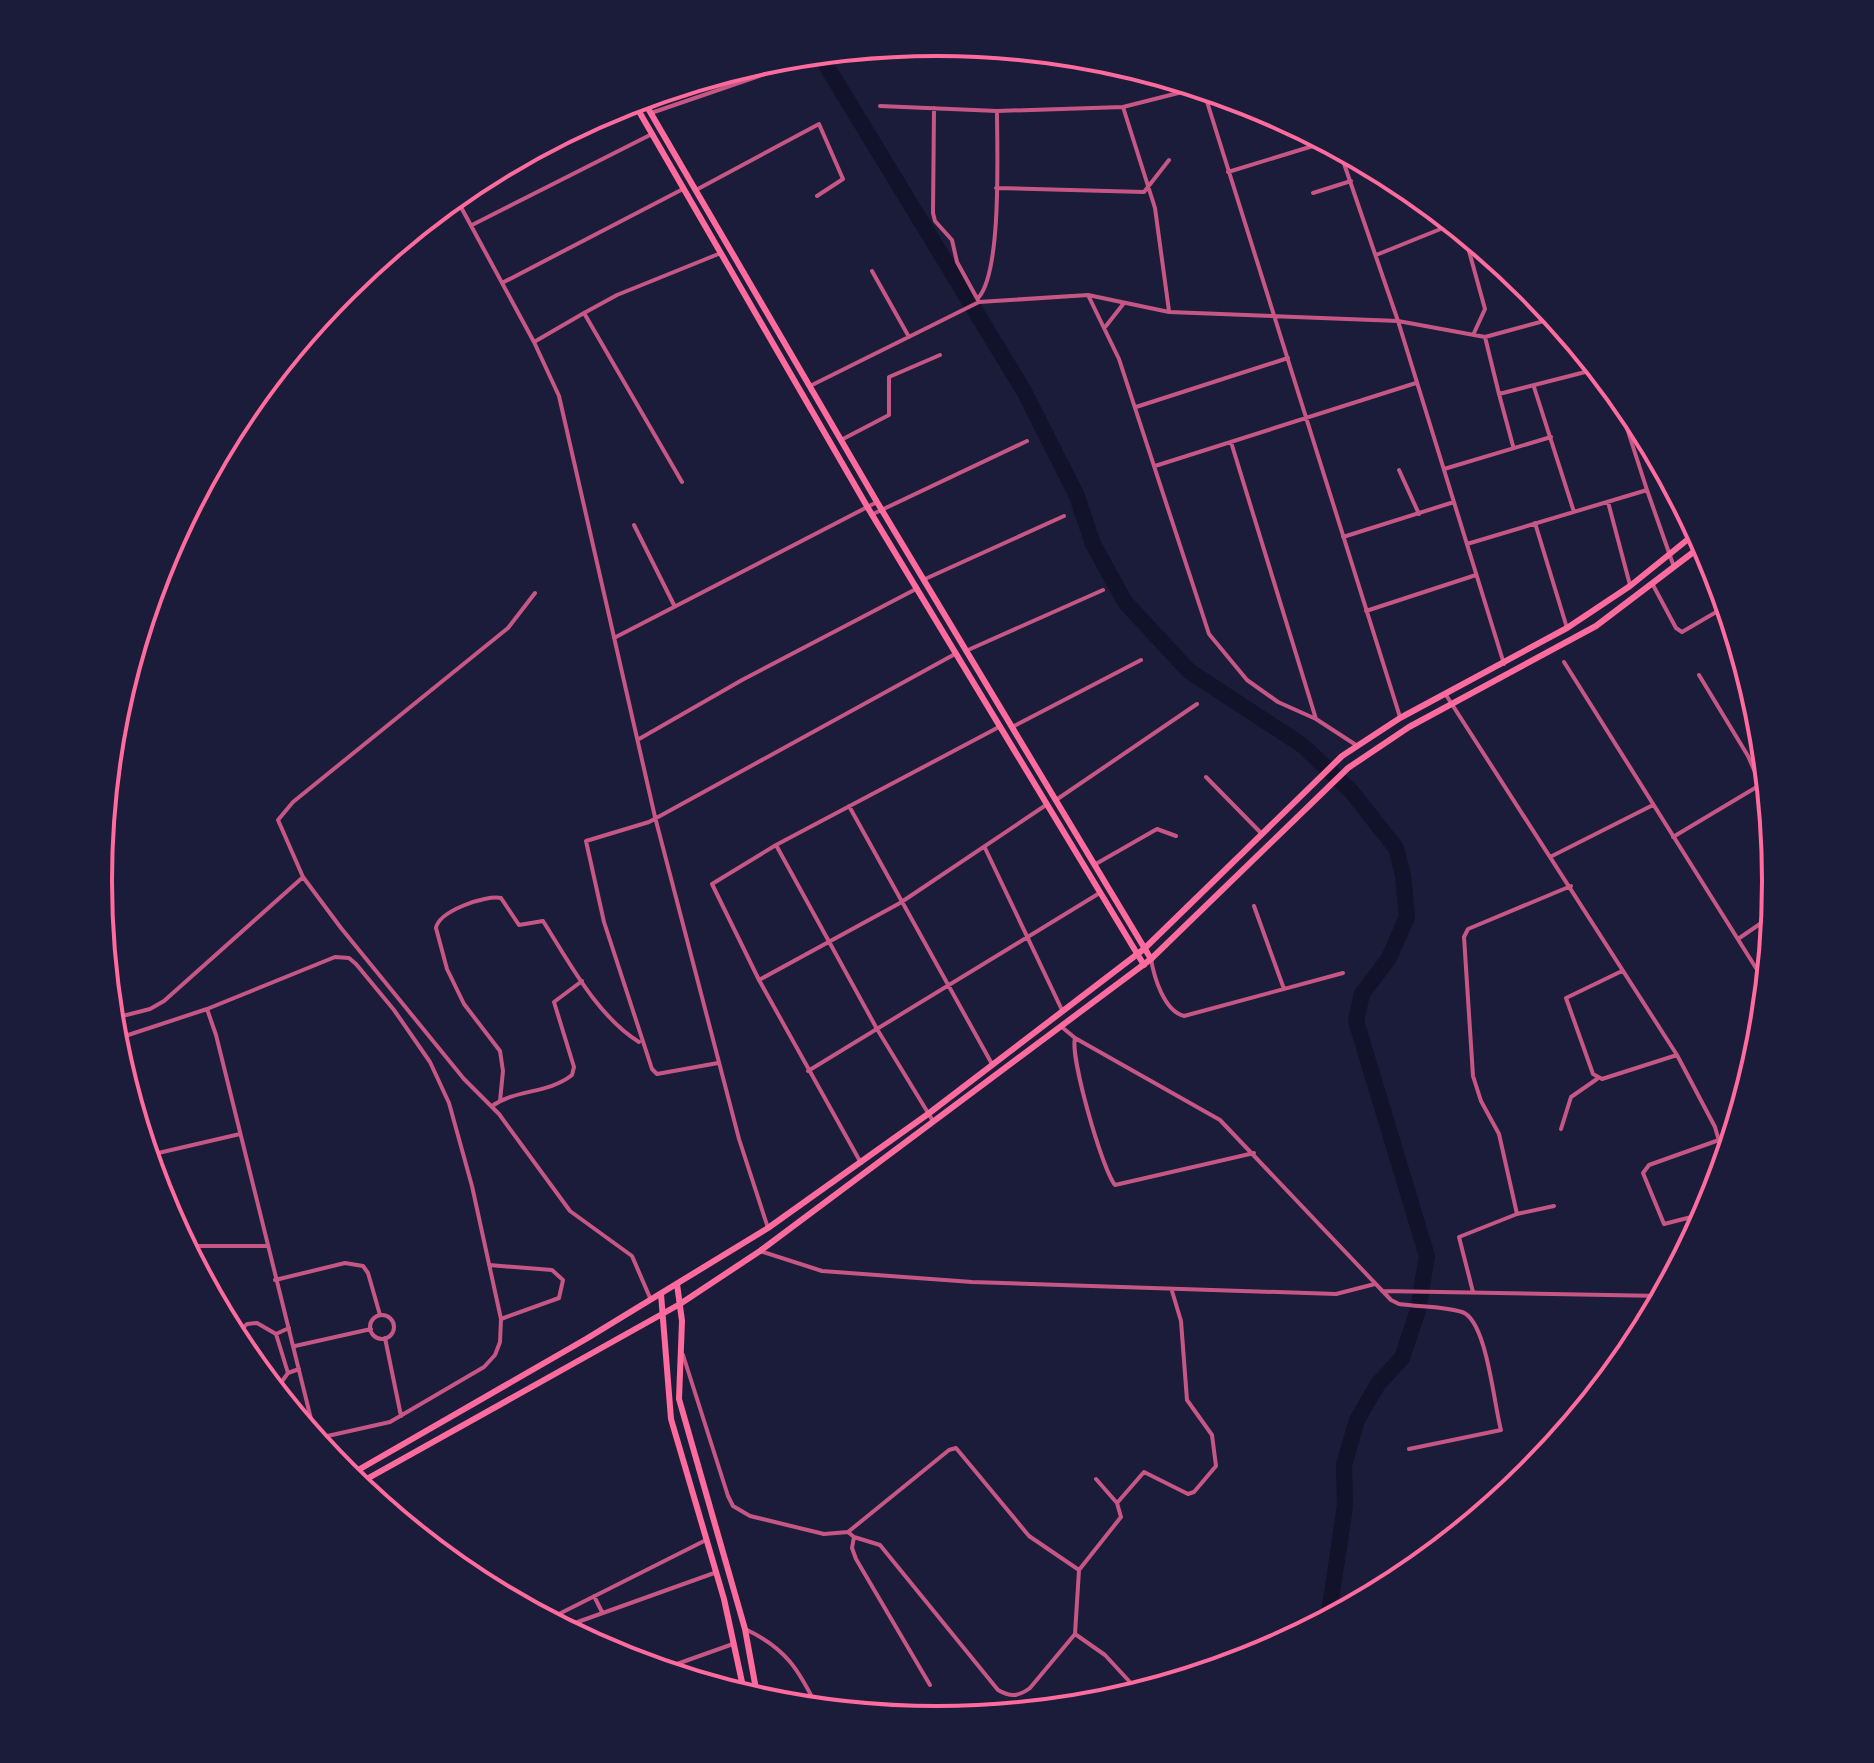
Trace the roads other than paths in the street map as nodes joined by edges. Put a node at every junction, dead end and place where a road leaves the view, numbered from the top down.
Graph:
1 (761, 75) edge
2 (1180, 93) edge
3 (1204, 101) edge
4 (880, 106) dead end
5 (1123, 107) junction
6 (934, 108) junction
7 (648, 109) edge
8 (997, 111) junction
9 (640, 112) edge
10 (651, 113) junction
11 (654, 133) junction
12 (1312, 146) edge
13 (1169, 160) dead end
14 (1345, 164) edge
15 (1228, 172) junction
16 (1351, 181) junction
17 (996, 188) junction
18 (683, 189) junction
19 (1150, 189) junction
20 (696, 190) junction
21 (1313, 193) dead end
22 (817, 196) dead end
23 (461, 207) edge
24 (472, 225) junction
25 (1442, 229) edge
26 (1469, 251) edge
27 (721, 253) junction
28 (1376, 255) junction
29 (872, 271) dead end
30 (502, 283) junction
31 (1088, 295) junction
32 (979, 299) junction
33 (1125, 303) junction
34 (1169, 312) junction
35 (584, 313) junction
36 (1275, 315) junction
37 (1398, 321) junction
38 (1543, 321) edge
39 (1106, 326) junction
40 (1474, 334) junction
41 (909, 337) junction
42 (1485, 337) junction
43 (534, 342) junction
44 (940, 355) dead end
45 (1288, 358) junction
46 (1586, 372) edge
47 (1416, 383) junction
48 (810, 386) junction
49 (1534, 387) junction
50 (1499, 394) junction
51 (1136, 407) junction
52 (1305, 416) junction
53 (1628, 431) edge
54 (1551, 437) junction
55 (841, 440) junction
56 (1027, 441) dead end
57 (1231, 442) junction
58 (1513, 446) junction
59 (1155, 466) junction
60 (1444, 469) junction
61 (1399, 470) dead end
62 (682, 482) dead end
63 (1647, 490) junction
64 (877, 502) junction
65 (1454, 502) junction
66 (1608, 502) junction
67 (882, 510) junction
68 (870, 511) junction
69 (1574, 512) junction
70 (1419, 514) junction
71 (1064, 516) dead end
72 (1535, 523) junction
73 (634, 525) dead end
74 (1343, 537) junction
75 (1688, 539) edge
76 (1467, 544) junction
77 (1694, 553) edge
78 (1668, 555) junction
79 (1675, 569) junction
80 (1476, 575) junction
81 (925, 579) junction
82 (1653, 585) junction
83 (1630, 586) junction
84 (918, 588) junction
85 (1103, 590) dead end
86 (535, 593) dead end
87 (674, 605) junction
88 (1366, 611) junction
89 (1717, 611) edge
90 (1567, 628) junction
91 (614, 638) junction
92 (968, 650) junction
93 (957, 653) junction
94 (1141, 660) dead end
95 (1564, 662) dead end
96 (1504, 664) junction
97 (1699, 675) dead end
98 (1446, 694) junction
99 (1197, 704) dead end
100 (1453, 704) junction
101 (1400, 718) junction
102 (1316, 719) junction
103 (999, 727) junction
104 (1011, 728) junction
105 (1366, 739) junction
106 (638, 740) junction
107 (1356, 745) junction
108 (1373, 749) junction
109 (1754, 770) edge
110 (1206, 777) dead end
111 (1757, 788) edge
112 (1056, 800) junction
113 (1046, 805) junction
114 (1653, 805) junction
115 (849, 806) junction
116 (655, 817) junction
117 (1261, 833) junction
118 (1176, 836) dead end
119 (1673, 837) junction
120 (776, 845) junction
121 (985, 848) junction
122 (1552, 856) junction
123 (1094, 865) junction
124 (303, 877) junction
125 (1213, 884) junction
126 (1571, 886) junction
127 (1098, 894) junction
128 (1220, 894) junction
129 (900, 903) junction
130 (1254, 906) dead end
131 (1125, 917) junction
132 (1116, 923) junction
133 (1761, 923) edge
134 (1027, 937) junction
135 (1738, 939) junction
136 (829, 944) junction
137 (1144, 949) junction
138 (1137, 954) junction
139 (1151, 959) junction
140 (1144, 965) junction
141 (1757, 970) edge
142 (1622, 971) junction
143 (1343, 973) dead end
144 (1153, 974) junction
145 (759, 980) junction
146 (582, 981) junction
147 (948, 987) junction
148 (1284, 989) junction
149 (207, 1009) junction
150 (1062, 1010) junction
151 (123, 1016) edge
152 (1063, 1028) junction
153 (877, 1029) junction
154 (126, 1036) edge
155 (1075, 1038) junction
156 (641, 1043) junction
157 (1677, 1055) junction
158 (719, 1063) junction
159 (992, 1064) junction
160 (808, 1071) junction
161 (1597, 1079) junction
162 (500, 1101) junction
163 (492, 1106) junction
164 (928, 1114) junction
165 (935, 1123) junction
166 (1561, 1129) dead end
167 (240, 1134) junction
168 (1719, 1140) junction
169 (1720, 1144) edge
170 (157, 1153) edge
171 (1254, 1153) junction
172 (861, 1163) junction
173 (1554, 1206) dead end
174 (1517, 1214) junction
175 (1691, 1217) edge
176 (768, 1228) junction
177 (197, 1246) edge
178 (267, 1246) junction
179 (760, 1251) junction
180 (489, 1265) junction
181 (275, 1280) junction
182 (677, 1284) junction
183 (1375, 1284) junction
184 (1172, 1291) junction
185 (1382, 1291) junction
186 (1473, 1292) junction
187 (661, 1294) junction
188 (1651, 1296) edge
189 (651, 1300) junction
190 (680, 1304) junction
191 (663, 1311) junction
192 (380, 1315) junction
193 (501, 1319) junction
194 (243, 1328) edge
195 (289, 1328) junction
196 (371, 1329) junction
197 (276, 1334) junction
198 (385, 1338) junction
199 (294, 1347) junction
200 (680, 1349) junction
201 (299, 1369) junction
202 (288, 1373) junction
203 (281, 1383) edge
204 (401, 1416) junction
205 (310, 1419) edge
206 (326, 1437) edge
207 (1409, 1449) dead end
208 (358, 1470) edge
209 (368, 1478) edge
210 (1096, 1479) dead end
211 (1117, 1503) junction
212 (848, 1532) junction
213 (854, 1537) junction
214 (706, 1540) junction
215 (1079, 1570) junction
216 (717, 1572) junction
217 (594, 1596) junction
218 (602, 1613) junction
219 (558, 1614) edge
220 (574, 1623) edge
221 (745, 1629) junction
222 (1075, 1634) junction
223 (736, 1643) junction
224 (676, 1664) edge
225 (756, 1677) junction
226 (743, 1680) junction
227 (1131, 1683) edge
228 (743, 1684) edge
229 (930, 1685) dead end
230 (757, 1687) edge
231 (812, 1697) edge

1 - 10 street
2 - 5 street
3 - 15 street
4 - 6 street
5 - 8 street
5 - 19 street
6 - 8 street
6 - 32 street
7 - 10 main road
8 - 17 street
9 - 11 main road
10 - 20 main road
11 - 18 main road
11 - 24 street
12 - 15 street
13 - 19 street
14 - 16 street
15 - 36 street
16 - 21 street
16 - 28 street
17 - 19 street
17 - 32 street
18 - 27 main road
18 - 30 street
19 - 34 street
20 - 22 street
20 - 48 main road
23 - 24 street
24 - 30 street
25 - 28 street
26 - 40 street
27 - 35 street
27 - 68 main road
28 - 37 street
29 - 41 street
30 - 43 street
31 - 32 street
31 - 33 street
31 - 39 street
32 - 41 street
33 - 34 street
33 - 39 street
34 - 36 street
35 - 43 street
35 - 62 street
36 - 37 street
36 - 45 street
37 - 40 street
37 - 47 street
38 - 42 street
39 - 51 street
40 - 42 street
41 - 48 street
42 - 50 street
43 - 91 street
44 - 55 street
45 - 51 street
45 - 52 street
46 - 49 street
47 - 52 street
47 - 60 street
48 - 55 main road
49 - 50 street
49 - 54 street
50 - 58 street
51 - 59 street
52 - 57 street
52 - 74 street
53 - 63 street
54 - 58 street
54 - 69 street
55 - 64 main road
56 - 67 street
57 - 59 street
57 - 102 street
58 - 60 street
59 - 102 street
60 - 65 street
61 - 70 street
63 - 66 street
63 - 78 street
64 - 67 main road
64 - 68 street
65 - 70 street
65 - 76 street
66 - 69 street
66 - 83 street
67 - 68 street
67 - 81 main road
68 - 84 main road
68 - 87 street
69 - 72 street
70 - 74 street
71 - 81 street
72 - 76 street
72 - 90 street
73 - 87 street
74 - 88 street
75 - 78 main road
76 - 80 street
77 - 79 main road
78 - 79 street
78 - 83 main road
79 - 82 main road
80 - 88 street
80 - 96 street
81 - 92 main road
82 - 89 street
82 - 100 main road
83 - 90 main road
84 - 93 main road
84 - 106 street
85 - 92 street
86 - 124 street
87 - 91 street
88 - 101 street
90 - 96 main road
91 - 106 street
92 - 104 main road
93 - 103 main road
93 - 116 street
94 - 104 street
95 - 114 street
96 - 98 main road
97 - 109 street
98 - 100 street
98 - 101 main road
99 - 112 street
100 - 108 main road
100 - 122 street
101 - 105 main road
102 - 107 street
103 - 113 main road
103 - 115 street
104 - 112 main road
105 - 107 main road
105 - 108 main road
106 - 116 street
107 - 117 main road
108 - 128 main road
110 - 117 street
111 - 119 street
112 - 123 main road
113 - 121 street
113 - 127 main road
114 - 119 street
114 - 122 street
115 - 120 street
115 - 129 street
116 - 156 street
116 - 158 street
117 - 125 main road
118 - 123 street
119 - 135 street
120 - 136 street
120 - 145 street
121 - 129 street
121 - 134 street
122 - 126 street
123 - 131 main road
124 - 151 street
124 - 163 street
125 - 128 main road
125 - 137 main road
126 - 142 street
126 - 174 street
127 - 132 main road
127 - 134 street
128 - 139 main road
129 - 136 street
129 - 147 street
130 - 148 street
131 - 132 main road
131 - 137 main road
132 - 138 main road
133 - 135 street
134 - 147 street
134 - 150 street
135 - 141 street
136 - 145 street
136 - 153 street
137 - 138 main road
137 - 139 main road
138 - 140 main road
138 - 150 main road
139 - 140 main road
139 - 144 street
140 - 144 street
140 - 152 main road
142 - 157 street
142 - 161 street
143 - 148 street
144 - 148 street
145 - 160 street
146 - 156 street
146 - 162 street
146 - 162 street
147 - 153 street
147 - 159 street
149 - 154 street
149 - 167 street
149 - 180 street
150 - 159 main road
152 - 155 street
152 - 165 main road
153 - 160 street
153 - 164 street
155 - 171 street
155 - 171 street
156 - 158 street
157 - 161 street
157 - 168 street
158 - 176 street
159 - 164 main road
160 - 172 street
161 - 166 street
162 - 163 street
163 - 189 street
164 - 165 street
164 - 172 main road
165 - 179 main road
167 - 170 street
167 - 178 street
168 - 169 street
168 - 175 street
171 - 183 street
172 - 176 main road
173 - 174 street
174 - 186 street
176 - 182 main road
177 - 178 street
178 - 181 street
179 - 184 street
179 - 190 main road
180 - 193 street
180 - 193 street
181 - 192 street
181 - 195 street
182 - 187 main road
182 - 190 main road
183 - 184 street
183 - 185 street
184 - 211 street
185 - 186 street
185 - 207 street
186 - 188 street
187 - 189 main road
187 - 191 main road
189 - 208 main road
190 - 191 main road
190 - 200 main road
191 - 209 main road
191 - 214 main road
192 - 196 street
192 - 198 street
193 - 204 street
194 - 197 street
195 - 197 street
195 - 199 street
196 - 198 street
196 - 199 street
197 - 202 street
198 - 204 street
199 - 201 street
200 - 212 street
200 - 221 main road
201 - 202 street
201 - 205 street
202 - 203 street
204 - 206 street
210 - 211 street
211 - 215 street
212 - 213 street
212 - 215 street
213 - 222 street
213 - 229 street
214 - 216 main road
214 - 217 street
215 - 222 street
216 - 218 street
216 - 223 main road
217 - 218 street
217 - 219 street
218 - 220 street
221 - 225 main road
221 - 231 street
222 - 227 street
223 - 224 street
223 - 226 main road
225 - 226 main road
225 - 230 main road
226 - 228 main road

